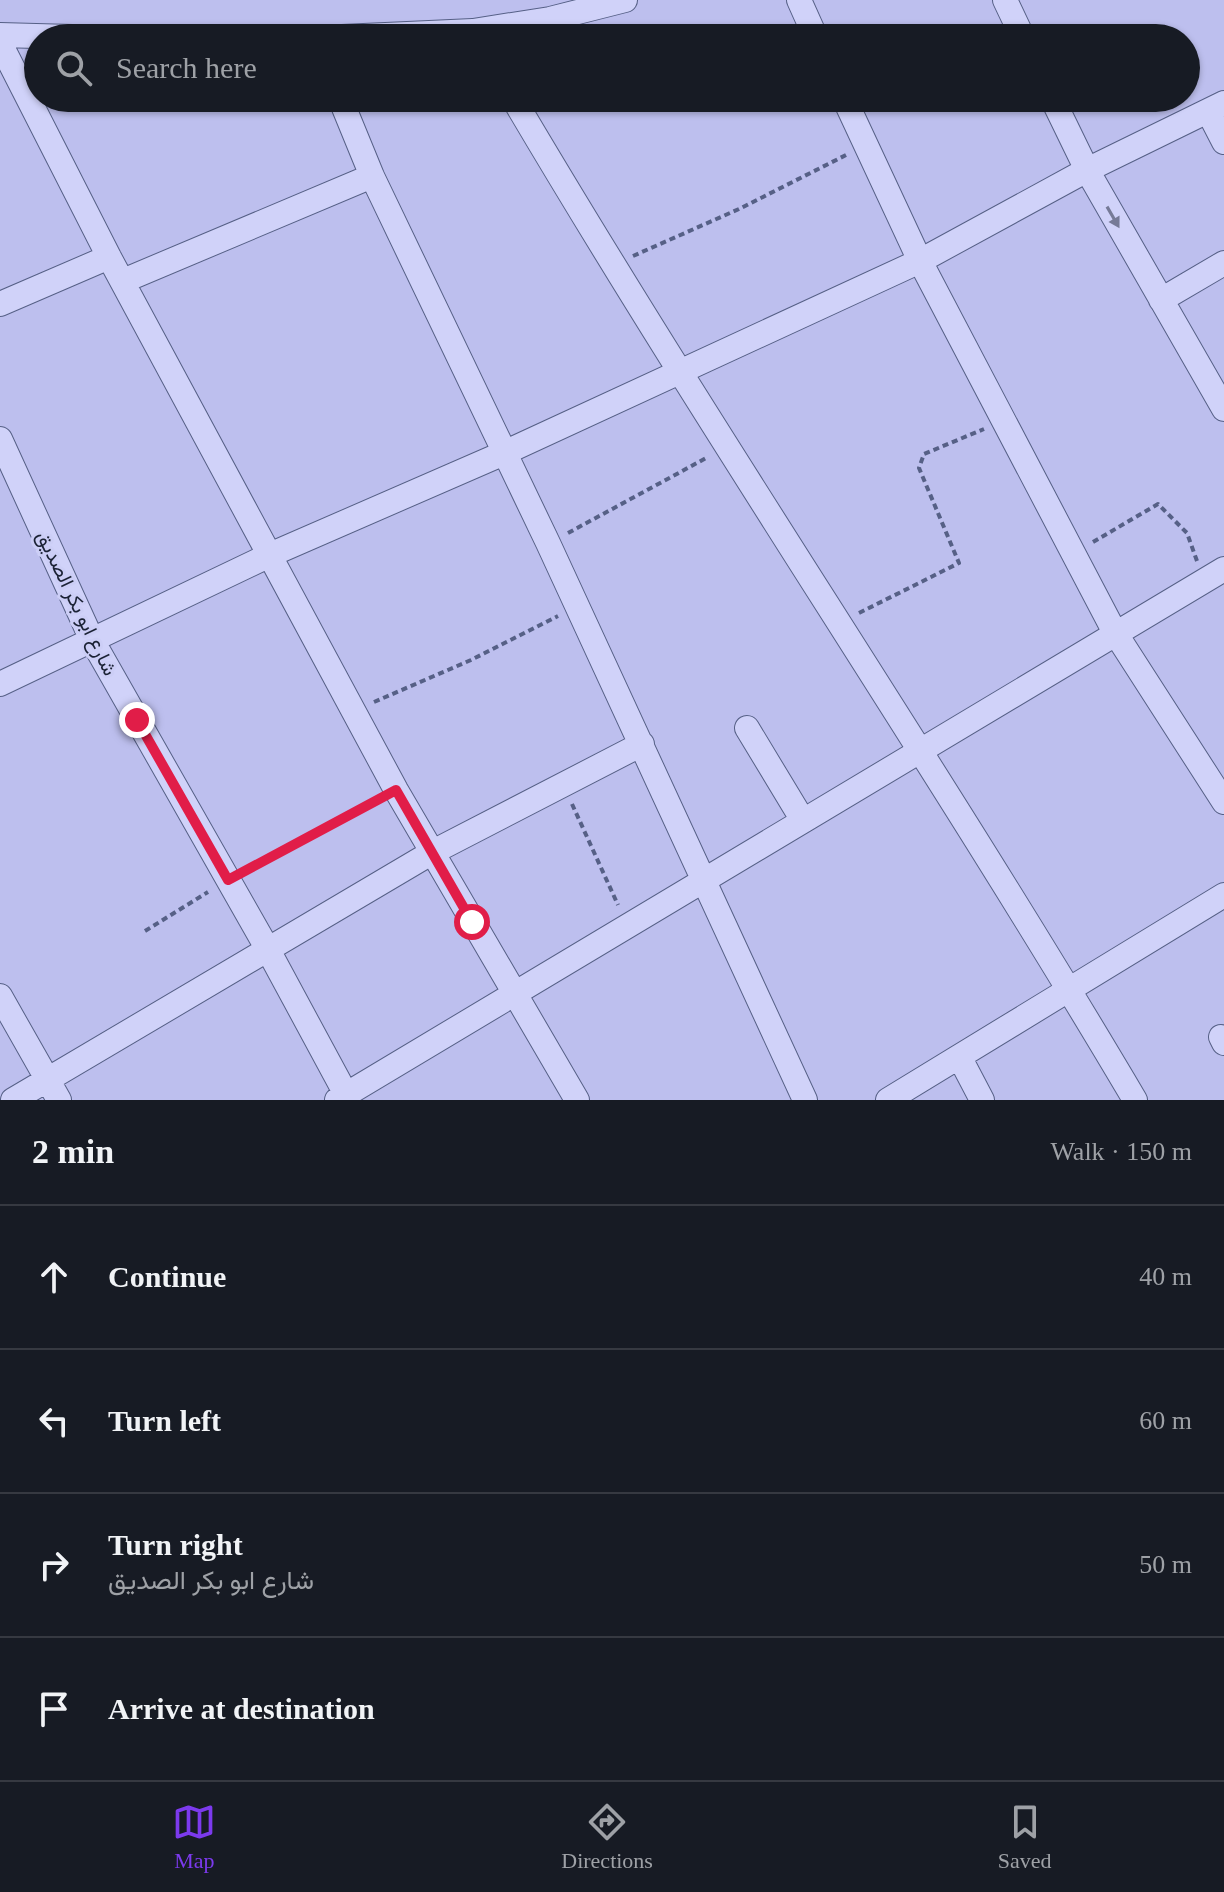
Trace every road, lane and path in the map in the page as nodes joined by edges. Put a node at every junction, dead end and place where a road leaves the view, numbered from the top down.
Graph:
1 (625, 0) edge
2 (799, 0) edge
3 (1005, 0) edge
4 (525, 24) edge
5 (810, 24) edge
6 (1016, 24) edge
7 (0, 35) edge
8 (24, 36) edge
9 (0, 43) edge
10 (24, 90) edge
11 (1216, 107) edge
12 (35, 112) edge
13 (346, 112) edge
14 (521, 112) edge
15 (851, 112) edge
16 (1059, 112) edge
17 (1224, 142) edge
18 (866, 145) junction
19 (1087, 170) junction
20 (372, 176) junction
21 (109, 257) junction
22 (920, 261) junction
23 (1224, 263) edge
24 (612, 266) junction
25 (123, 281) junction
26 (1161, 300) junction
27 (0, 304) edge
28 (679, 373) junction
29 (1224, 409) edge
30 (1003, 420) junction
31 (0, 439) edge
32 (725, 447) junction
33 (504, 453) junction
34 (548, 543) junction
35 (272, 554) junction
36 (1073, 554) junction
37 (1214, 575) edge
38 (577, 606) junction
39 (838, 623) junction
40 (1114, 631) junction
41 (92, 640) junction
42 (0, 684) edge
43 (354, 711) junction
44 (747, 728) dead end
45 (642, 744) junction
46 (920, 749) junction
47 (563, 784) junction
48 (396, 790) junction
49 (1224, 802) edge
50 (802, 819) junction
51 (431, 853) junction
52 (701, 879) junction
53 (228, 880) junction
54 (1224, 895) edge
55 (627, 925) junction
56 (145, 931) dead end
57 (267, 948) junction
58 (514, 991) junction
59 (1071, 991) junction
60 (0, 996) edge
61 (960, 1058) junction
62 (53, 1090) edge
63 (344, 1098) edge
64 (13, 1100) edge
65 (577, 1100) edge
66 (805, 1100) edge
67 (888, 1100) edge
68 (982, 1100) edge
69 (1135, 1100) edge

1 - 4 street
2 - 5 street
3 - 6 street
7 - 8 street
9 - 10 street
11 - 17 street
11 - 19 street
12 - 21 street
13 - 20 street
14 - 24 street
15 - 18 street
16 - 19 street
18 - 22 street
18 - 24 path
19 - 22 street
19 -> 26 street
20 - 25 street
20 - 33 street
21 - 25 street
21 - 27 street
22 - 28 street
22 - 30 street
23 - 26 street
24 - 28 street
25 - 35 street
26 - 29 street
28 - 32 street
28 - 33 street
30 - 36 street
30 - 39 path
31 - 41 street, شارع ابو بكر الصديق
32 - 34 path
32 - 39 street
33 - 34 street
33 - 35 street
34 - 38 street
35 - 41 street
35 - 43 street
36 - 37 path
36 - 40 street
37 - 40 street
38 - 43 path
38 - 45 street
39 - 46 street
40 - 46 street
40 - 49 street
41 - 42 street
41 - 53 street, شارع ابو بكر الصديق
43 - 48 street
44 - 50 street
45 - 47 street
45 - 52 street
46 - 50 street
46 - 59 street
47 - 51 street
47 - 55 path
48 - 51 street
48 - 53 path
50 - 52 street
51 - 57 street
51 - 58 street
52 - 55 street
52 - 66 street
53 - 56 path
53 - 57 street, شارع ابو بكر الصديق
54 - 59 street
55 - 58 street
57 - 62 street
57 - 63 street, شارع ابو بكر الصديق
58 - 63 street
58 - 65 street
59 - 61 street
59 - 69 street
60 - 62 street
61 - 67 street
61 - 68 street
62 - 64 street

